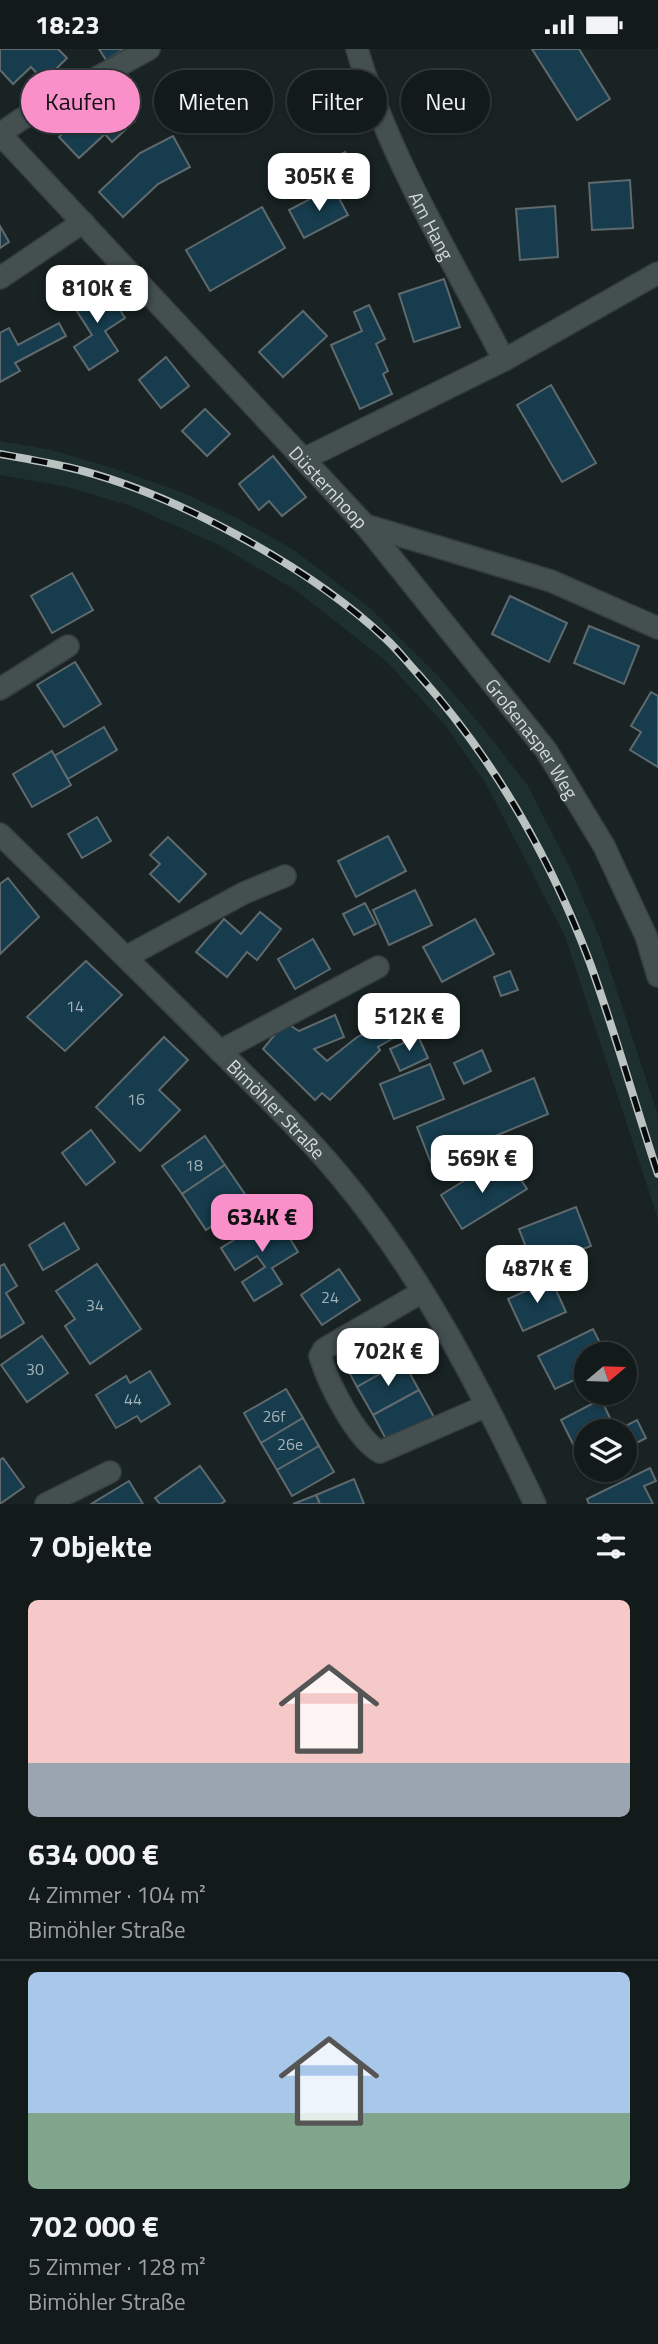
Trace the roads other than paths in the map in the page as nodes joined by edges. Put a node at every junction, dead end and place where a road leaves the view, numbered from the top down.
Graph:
1 (149, 49) edge
2 (357, 49) edge
3 (0, 134) edge
4 (83, 222) junction
5 (658, 273) edge
6 (0, 278) edge
7 (504, 360) junction
8 (304, 459) junction
9 (365, 525) junction
10 (658, 628) edge
11 (68, 646) dead end
12 (0, 689) edge
13 (0, 834) edge
14 (285, 876) dead end
15 (126, 957) junction
16 (378, 967) dead end
17 (658, 976) edge
18 (220, 1051) junction
19 (422, 1292) junction
20 (486, 1406) junction
21 (110, 1472) dead end
22 (46, 1504) edge
23 (535, 1504) edge

1 - 3 street
2 - 7 street, Am Hang
3 - 4 street, Düsternhoop
4 - 6 street
4 - 8 street, Düsternhoop
5 - 7 street
7 - 8 street
8 - 9 street, Düsternhoop
9 - 10 street, Düsternhoop
9 - 17 street, Großenasper Weg
11 - 12 street
13 - 15 street, Bimöhler Straße
14 - 15 street
15 - 18 street, Bimöhler Straße
16 - 18 street
18 - 19 street, Bimöhler Straße
19 - 20 street, Bimöhler Straße
19 - 20 street
20 - 23 street, Bimöhler Straße
21 - 22 street

